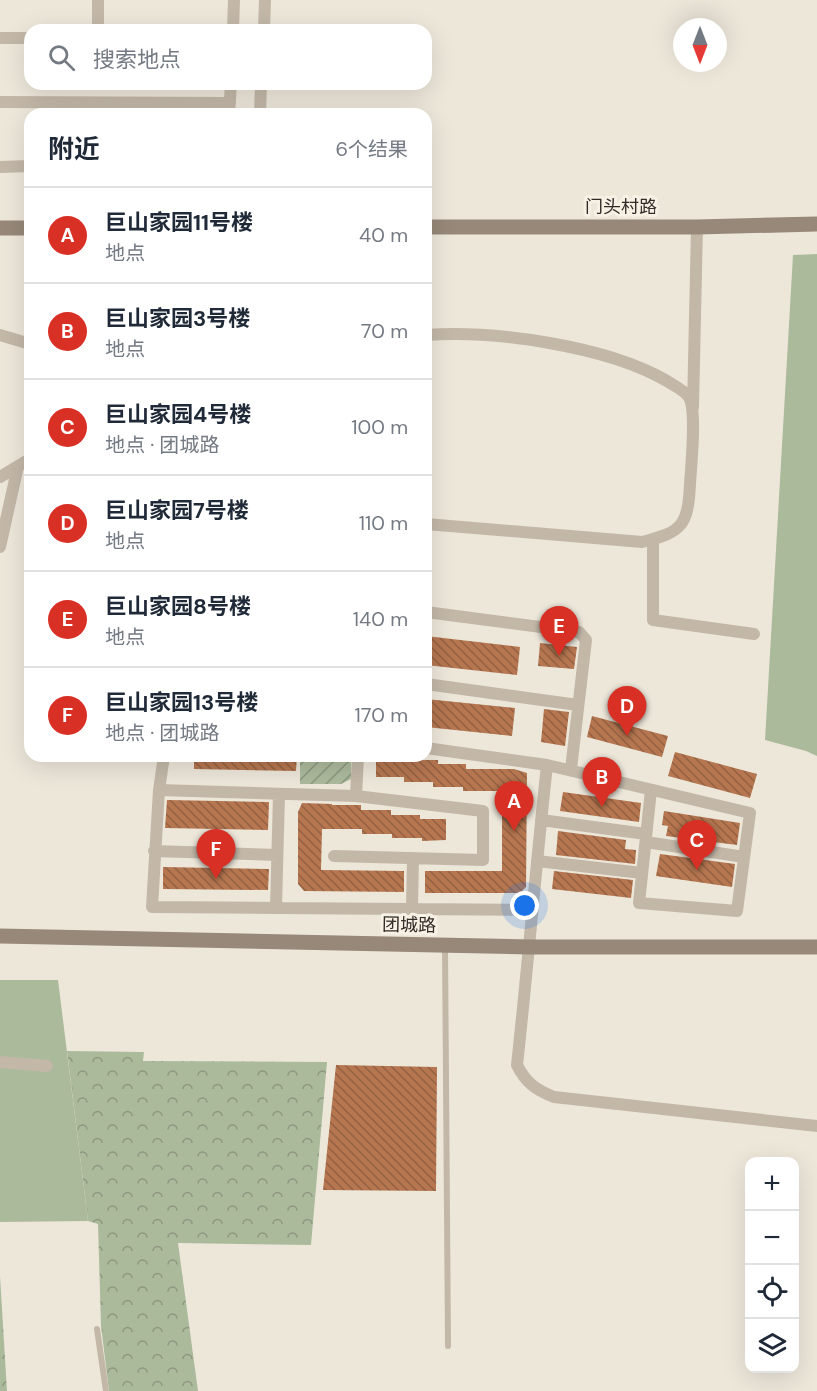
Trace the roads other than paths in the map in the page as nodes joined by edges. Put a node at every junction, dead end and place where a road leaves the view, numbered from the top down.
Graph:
1 (98, 0) edge
2 (234, 0) edge
3 (266, 0) edge
4 (98, 24) edge
5 (233, 24) edge
6 (264, 24) edge
7 (0, 38) edge
8 (24, 38) edge
9 (231, 90) edge
10 (261, 90) edge
11 (0, 102) edge
12 (197, 108) edge
13 (230, 108) edge
14 (260, 108) edge
15 (24, 166) edge
16 (0, 167) edge
17 (817, 224) edge
18 (432, 227) edge
19 (697, 227) junction
20 (0, 228) edge
21 (24, 228) edge
22 (0, 335) edge
23 (432, 335) edge
24 (24, 342) edge
25 (693, 417) junction
26 (24, 462) edge
27 (18, 466) junction
28 (0, 477) edge
29 (432, 524) edge
30 (653, 539) junction
31 (0, 547) edge
32 (432, 613) edge
33 (754, 634) dead end
34 (432, 685) edge
35 (578, 705) junction
36 (432, 749) edge
37 (163, 762) edge
38 (358, 762) edge
39 (547, 765) junction
40 (571, 769) junction
41 (159, 790) junction
42 (651, 790) junction
43 (279, 794) junction
44 (356, 796) junction
45 (541, 820) junction
46 (646, 838) junction
47 (154, 851) junction
48 (277, 855) junction
49 (334, 856) dead end
50 (744, 857) junction
51 (413, 858) junction
52 (537, 861) junction
53 (642, 873) junction
54 (276, 909) junction
55 (412, 909) junction
56 (532, 909) junction
57 (0, 936) edge
58 (445, 945) junction
59 (530, 947) junction
60 (817, 947) edge
61 (0, 1062) edge
62 (47, 1066) dead end
63 (817, 1126) edge
64 (97, 1329) dead end
65 (448, 1346) dead end
66 (106, 1391) edge

1 - 4 street
2 - 5 street
3 - 6 street
7 - 8 street
9 - 13 street
10 - 14 street
11 - 12 street
15 - 16 street
17 - 19 street, 门头村路
18 - 19 street, 门头村路
19 - 25 street
20 - 21 street
22 - 24 street
23 - 25 street
25 - 30 street
26 - 27 street
27 - 28 street
27 - 31 street
29 - 30 street
30 - 33 street
32 - 35 street
34 - 35 street
35 - 40 street
36 - 39 street
37 - 41 street
38 - 44 street
39 - 40 street
39 - 45 street
40 - 42 street
41 - 43 street
41 - 47 street
42 - 46 street
42 - 50 street
43 - 44 street
43 - 48 street
44 - 51 street
45 - 46 street
45 - 52 street
46 - 50 street
46 - 53 street
47 - 48 street
47 - 54 street
48 - 54 street
49 - 51 street
50 - 53 street
51 - 55 street
52 - 53 street
52 - 56 street
54 - 55 street
55 - 56 street
56 - 59 street
57 - 58 street, 团城路
58 - 59 street, 团城路
58 - 65 lane
59 - 60 street, 团城路
59 - 63 street
61 - 62 street
64 - 66 lane

